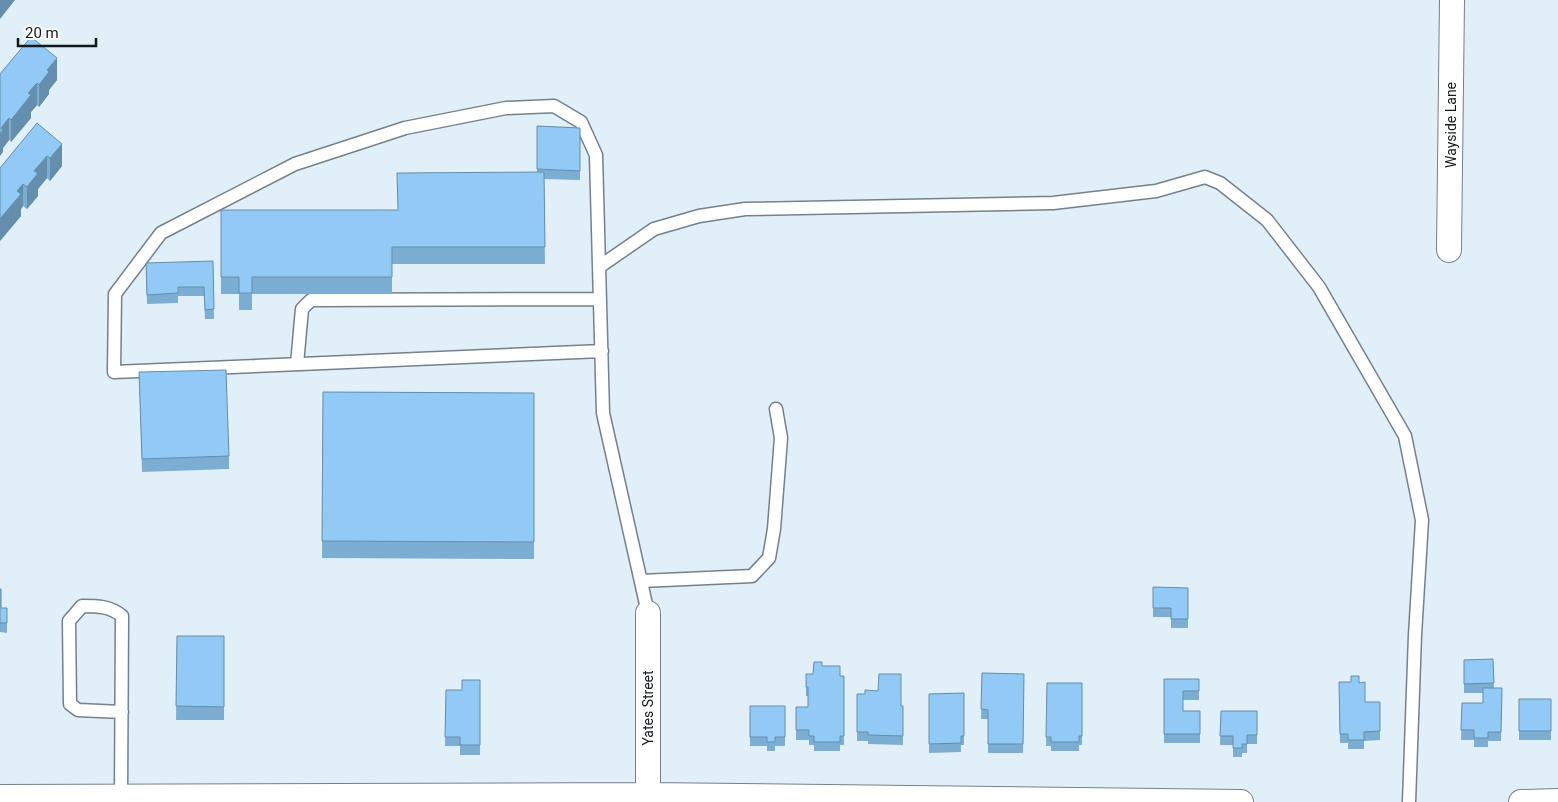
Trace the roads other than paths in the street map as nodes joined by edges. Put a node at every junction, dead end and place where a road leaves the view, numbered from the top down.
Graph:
1 (1452, 0) edge
2 (1450, 250) dead end
3 (599, 268) junction
4 (600, 299) junction
5 (602, 351) junction
6 (297, 364) junction
7 (776, 409) dead end
8 (641, 581) junction
9 (648, 613) joint
10 (122, 712) junction
11 (0, 797) edge
12 (122, 797) junction
13 (648, 799) edge
14 (1558, 801) edge
15 (1241, 802) edge
16 (1409, 802) edge
17 (1521, 802) edge

1 - 2 street, Wayside Lane
3 - 4 lane
3 - 6 lane
3 - 16 lane
4 - 5 lane
4 - 6 lane
5 - 6 lane
5 - 8 lane
7 - 8 lane
8 - 9 lane
9 - 13 street, Yates Street
10 - 10 lane
10 - 12 lane
11 - 12 street
12 - 13 street
13 - 15 street
14 - 17 street

